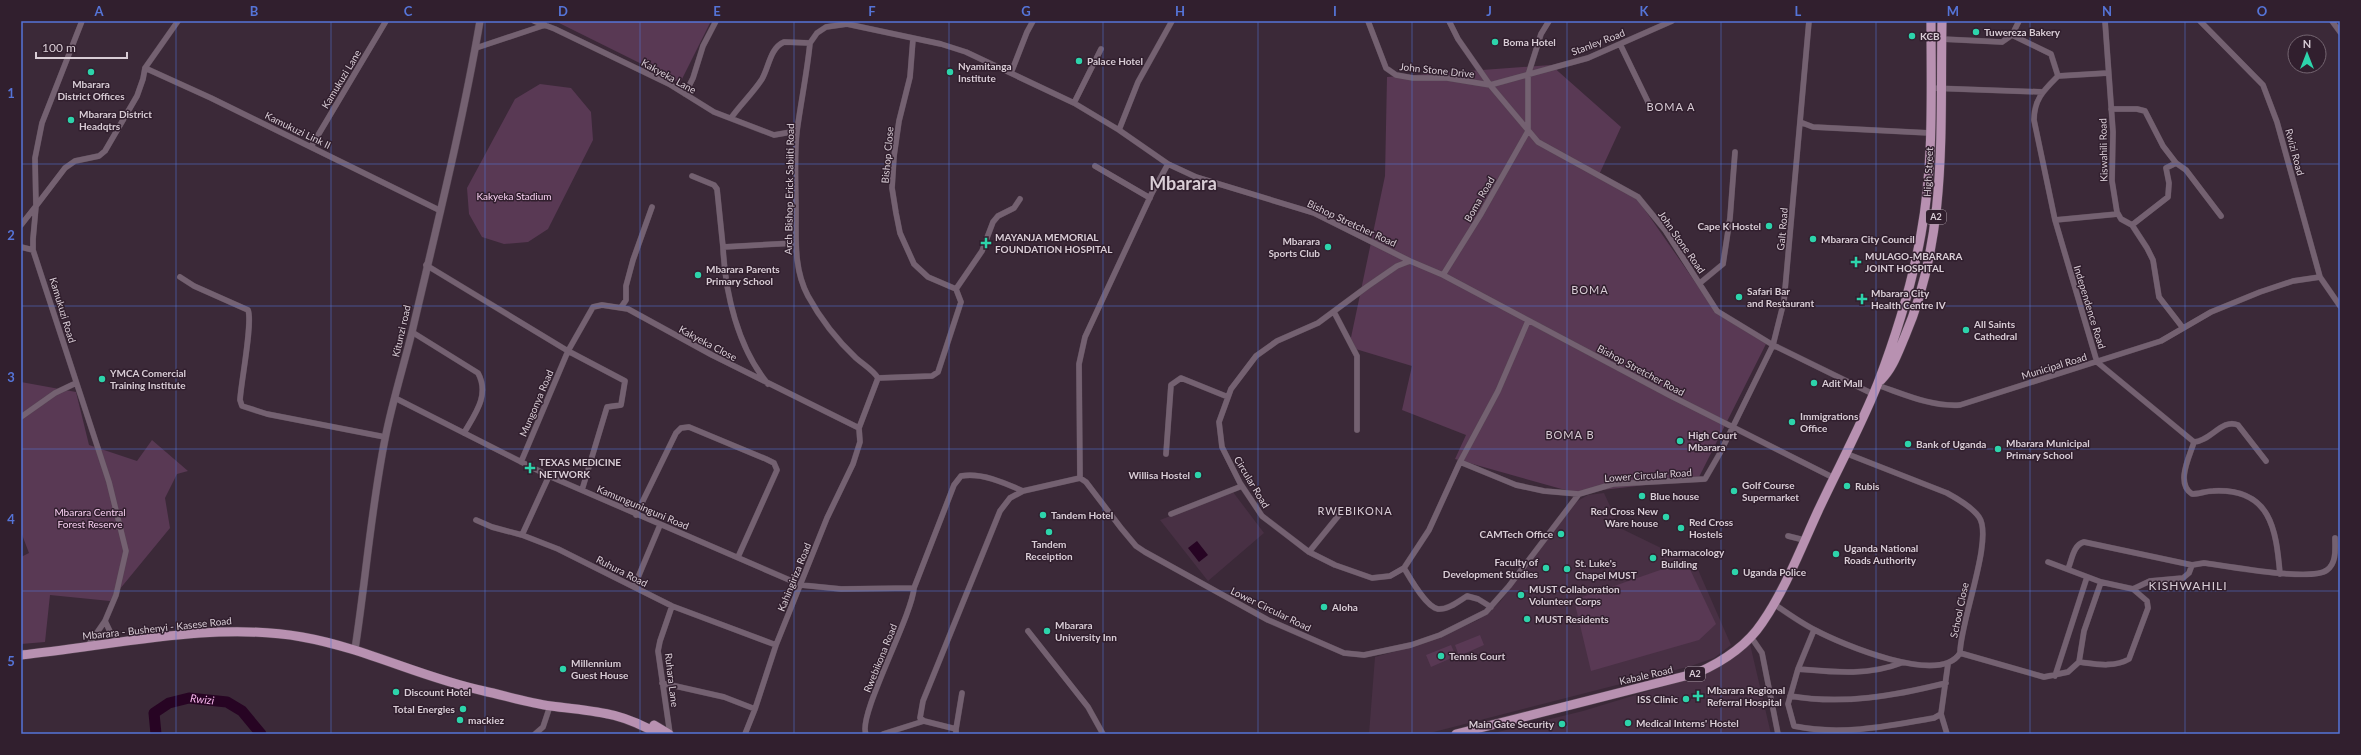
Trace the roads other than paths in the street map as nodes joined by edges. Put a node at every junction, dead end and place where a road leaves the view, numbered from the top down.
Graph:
1 (82, 21) edge
2 (178, 21) edge
3 (386, 21) edge
4 (480, 21) edge
5 (534, 21) edge
6 (716, 21) edge
7 (825, 21) edge
8 (1033, 21) edge
9 (1172, 21) edge
10 (1368, 21) edge
11 (1449, 21) edge
12 (1549, 21) edge
13 (1672, 21) edge
14 (1809, 21) edge
15 (1931, 21) edge
16 (1942, 21) edge
17 (2019, 21) edge
18 (2105, 21) edge
19 (2200, 21) edge
20 (2332, 21) edge
21 (846, 22) edge
22 (544, 25) junction
23 (821, 30) junction
24 (2340, 32) edge
25 (2012, 35) junction
26 (913, 39) junction
27 (1941, 39) junction
28 (810, 43) junction
29 (1620, 44) junction
30 (476, 48) junction
31 (1101, 49) dead end
32 (145, 68) junction
33 (1011, 72) junction
34 (2108, 73) junction
35 (1528, 75) junction
36 (2058, 76) junction
37 (1490, 85) junction
38 (1930, 88) junction
39 (1941, 88) junction
40 (2043, 92) junction
41 (685, 94) junction
42 (1074, 103) junction
43 (1650, 106) dead end
44 (2111, 109) junction
45 (731, 118) junction
46 (1800, 122) junction
47 (1119, 130) junction
48 (797, 131) junction
49 (1528, 131) junction
50 (1930, 133) junction
51 (311, 147) junction
52 (1735, 152) dead end
53 (2176, 162) junction
54 (1168, 164) junction
55 (1095, 166) dead end
56 (692, 176) dead end
57 (1150, 198) junction
58 (1020, 199) dead end
59 (36, 206) junction
60 (652, 208) dead end
61 (441, 211) junction
62 (2118, 214) junction
63 (2221, 216) dead end
64 (2055, 220) junction
65 (21, 225) edge
66 (2132, 225) junction
67 (796, 244) junction
68 (21, 247) edge
69 (723, 248) junction
70 (34, 250) junction
71 (1397, 254) junction
72 (1410, 261) junction
73 (426, 266) junction
74 (1397, 266) junction
75 (1443, 275) junction
76 (180, 277) dead end
77 (2320, 277) junction
78 (1700, 283) junction
79 (956, 289) junction
80 (622, 306) junction
81 (2340, 306) edge
82 (1334, 312) junction
83 (1528, 321) junction
84 (2183, 328) junction
85 (412, 332) junction
86 (1773, 345) junction
87 (568, 351) junction
88 (2097, 362) junction
89 (878, 378) junction
90 (76, 383) junction
91 (769, 385) junction
92 (1876, 387) junction
93 (1228, 397) junction
94 (395, 398) junction
95 (21, 417) edge
96 (1732, 427) junction
97 (859, 428) junction
98 (1357, 430) dead end
99 (464, 433) junction
100 (385, 437) junction
101 (2194, 442) junction
102 (1166, 454) dead end
103 (1845, 454) junction
104 (2266, 460) dead end
105 (521, 462) junction
106 (1460, 462) junction
107 (549, 476) junction
108 (1080, 478) junction
109 (1834, 478) junction
110 (1242, 486) junction
111 (582, 490) junction
112 (1023, 492) junction
113 (1579, 494) junction
114 (1171, 514) dead end
115 (636, 515) junction
116 (1339, 515) dead end
117 (476, 520) dead end
118 (660, 525) junction
119 (522, 535) junction
120 (1788, 536) dead end
121 (2335, 538) dead end
122 (1804, 540) junction
123 (1309, 552) junction
124 (738, 557) junction
125 (2048, 562) dead end
126 (2192, 565) junction
127 (1404, 568) junction
128 (2068, 569) junction
129 (2280, 574) junction
130 (2087, 577) junction
131 (2101, 582) junction
132 (801, 585) junction
133 (634, 587) junction
134 (914, 588) junction
135 (2133, 589) junction
136 (1774, 604) junction
137 (672, 606) junction
138 (1491, 607) junction
139 (105, 621) junction
140 (1814, 630) junction
141 (1028, 631) dead end
142 (1751, 636) junction
143 (116, 644) junction
144 (776, 645) junction
145 (87, 647) junction
146 (355, 649) junction
147 (1960, 653) junction
148 (21, 655) edge
149 (2079, 662) junction
150 (1901, 663) junction
151 (1948, 664) junction
152 (1798, 669) junction
153 (2055, 676) junction
154 (662, 683) junction
155 (1946, 683) junction
156 (962, 693) dead end
157 (1790, 696) junction
158 (550, 706) junction
159 (574, 708) junction
160 (755, 709) junction
161 (1941, 714) junction
162 (924, 721) junction
163 (956, 731) edge
164 (535, 734) edge
165 (658, 734) edge
166 (670, 734) edge
167 (745, 734) edge
168 (866, 734) edge
169 (883, 734) edge
170 (1103, 734) edge
171 (1456, 734) edge
172 (1778, 734) edge
173 (1947, 734) edge

1 - 59 street, Kamukuzi Road
2 - 32 street
3 - 51 street, Kamukuzi Lane
4 - 30 street, Kitunzi road
5 - 22 street, Kakyeka Lane
6 - 41 street
7 - 23 street
8 - 33 street
9 - 47 street
10 - 37 street, John Stone Drive
11 - 37 street, John Stone Road
12 - 35 street
13 - 29 street, Stanley Road
14 - 46 street, Galt Road
15 - 38 main road, High Street / A2
16 - 27 main road, High Street / A2
17 - 25 street
18 - 34 street, Kiswahili Road
19 - 77 street, Rwizi Road
20 - 24 street
21 - 23 street, Bishop Stretcher Road
21 - 26 street, Bishop Stretcher Road
22 - 30 street
22 - 41 street, Kakyeka Lane
23 - 28 street
25 - 27 street
25 - 36 street
26 - 33 street, Bishop Stretcher Road
26 - 79 street, Bishop Close
27 - 39 main road, High Street / A2
28 - 45 street
28 - 48 street, Arch Bishop Erick Sabiiti Road
29 - 35 street, Stanley Road
29 - 43 street
30 - 61 street, Kitunzi road
31 - 42 street
32 - 51 street, Kamukuzi Link II
32 - 59 street
33 - 42 street, Bishop Stretcher Road
34 - 36 street
34 - 44 street, Kiswahili Road
35 - 37 street, Stanley Road
35 - 49 street
36 - 40 street, Independence Road
37 - 49 street, John Stone Road
38 - 39 street
38 - 50 main road, High Street / A2
39 - 40 street
39 - 92 main road, High Street / A2
40 - 64 street, Independence Road
41 - 45 street, Kakyeka Lane
42 - 47 street, Bishop Stretcher Road
44 - 53 street
44 - 62 street, Kiswahili Road
45 - 48 street, Kakyeka Lane
46 - 50 street
46 - 86 street, Galt Road
47 - 54 street, Bishop Stretcher Road
48 - 67 street, Arch Bishop Erick Sabiiti Road
49 - 75 street, Boma Road
49 - 78 street, John Stone Road
50 - 92 main road, High Street / A2
51 - 61 street, Kamukuzi Link II
52 - 78 street
53 - 63 street
53 - 66 street
54 - 57 street
54 - 71 street, Bishop Stretcher Road
55 - 57 street
56 - 69 street
57 - 108 street
58 - 79 street
59 - 65 street
59 - 70 street, Kamukuzi Road
60 - 80 street
61 - 73 street, Kitunzi road
62 - 64 street
62 - 66 street
64 - 88 street, Independence Road
66 - 84 street
67 - 69 street
67 - 89 street, Arch Bishop Erick Sabiiti Road
68 - 70 street
69 - 91 street
70 - 90 street, Kamukuzi Road
71 - 72 street, Bishop Stretcher Road
71 - 74 street
72 - 74 street, Circular Road
72 - 75 street, Bishop Stretcher Road
73 - 85 street, Kitunzi road
73 - 87 street
74 - 82 street, Circular Road
75 - 83 street, Bishop Stretcher Road
76 - 100 street
77 - 81 street, Rwizi Road
77 - 84 street, Municipal Road
78 - 86 street, John Stone Road
79 - 89 street
80 - 87 street, Kakyeka Close
80 - 91 street, Kakyeka Close
82 - 93 street, Circular Road
82 - 98 street
83 - 96 street, Bishop Stretcher Road
83 - 106 street
84 - 88 street, Municipal Road
85 - 94 street, Kitunzi road
85 - 99 street
86 - 92 street, John Stone Road
86 - 96 street, Galt Road
87 - 105 street, Mungonya Road
87 - 111 street
88 - 92 street, Municipal Road
88 - 101 street, Independence Road
89 - 97 street, Kahingiriza Road
90 - 95 street
90 - 139 street, Kamukuzi Road
91 - 97 street, Kakyeka Close
92 - 103 main road, High Street / A2
93 - 102 street
93 - 110 street, Circular Road
94 - 99 street, Kamunguninguni Road
94 - 100 street, Kitunzi road
96 - 109 street, Bishop Stretcher Road
96 - 113 street, Lower Circular Road
97 - 132 street, Kahingiriza Road
99 - 105 street, Kamunguninguni Road
100 - 146 street, Kitunzi road
101 - 104 street
101 - 129 street
103 - 109 main road, High Street / A2
103 - 147 street, School Close
105 - 107 street, Kamunguninguni Road
106 - 113 street
106 - 127 street
107 - 111 street, Kamunguninguni Road
107 - 119 street
108 - 112 street
108 - 138 street, Lower Circular Road
109 - 122 main road, Kabale Road / A2
110 - 114 street
110 - 123 street, Circular Road
111 - 115 street, Kamunguninguni Road
112 - 134 street, Rwebikona Road
112 - 162 street
113 - 138 street, Lower Circular Road
115 - 118 street, Kamunguninguni Road
115 - 124 street
116 - 123 street
117 - 119 street, Ruhura Road
118 - 124 street, Kamunguninguni Road
118 - 133 street
119 - 133 street, Ruhura Road
120 - 122 street
121 - 129 street
122 - 136 main road, Kabale Road / A2
123 - 127 street, Circular Road
124 - 132 street, Kamunguninguni Road
125 - 128 street
126 - 128 street
126 - 129 street
126 - 135 street
127 - 138 street
128 - 130 street
130 - 131 street
130 - 153 street
131 - 135 street
131 - 149 street
132 - 134 street, Kamunguninguni Road
132 - 144 street, Kahingiriza Road
133 - 137 street, Ruhura Road
134 - 168 street, Rwebikona Road
135 - 149 street
136 - 140 street
136 - 142 main road, Kabale Road / A2
137 - 144 street, Ruhura Road
137 - 154 street, Ruhara Lane
139 - 143 street
139 - 145 street, Kamukuzi Road
140 - 150 street
140 - 152 street
141 - 170 street
142 - 171 main road, Kabale Road / A2
142 - 172 street
143 - 145 main road, Mbarara - Bushenyi - Kasese Road
143 - 146 main road, Mbarara - Bushenyi - Kasese Road
144 - 160 street, Kahingiriza Road
145 - 148 main road, Mbarara - Bushenyi - Kasese Road
146 - 158 main road, Mbarara - Bushenyi - Kasese Road
147 - 151 street, School Close
147 - 153 street
149 - 153 street
150 - 151 street
150 - 152 street
151 - 155 street
152 - 157 street
154 - 160 street
154 - 166 street, Ruhara Lane
155 - 157 street
155 - 161 street
156 - 163 street
157 - 161 street
158 - 159 main road, Mbarara - Bushenyi - Kasese Road
158 - 164 street
159 - 165 main road, Mbarara - Bushenyi - Kasese Road
159 - 166 main road, Mbarara - Bushenyi - Kasese Road
160 - 167 street, Kahingiriza Road
161 - 173 street
162 - 163 street
162 - 169 street

